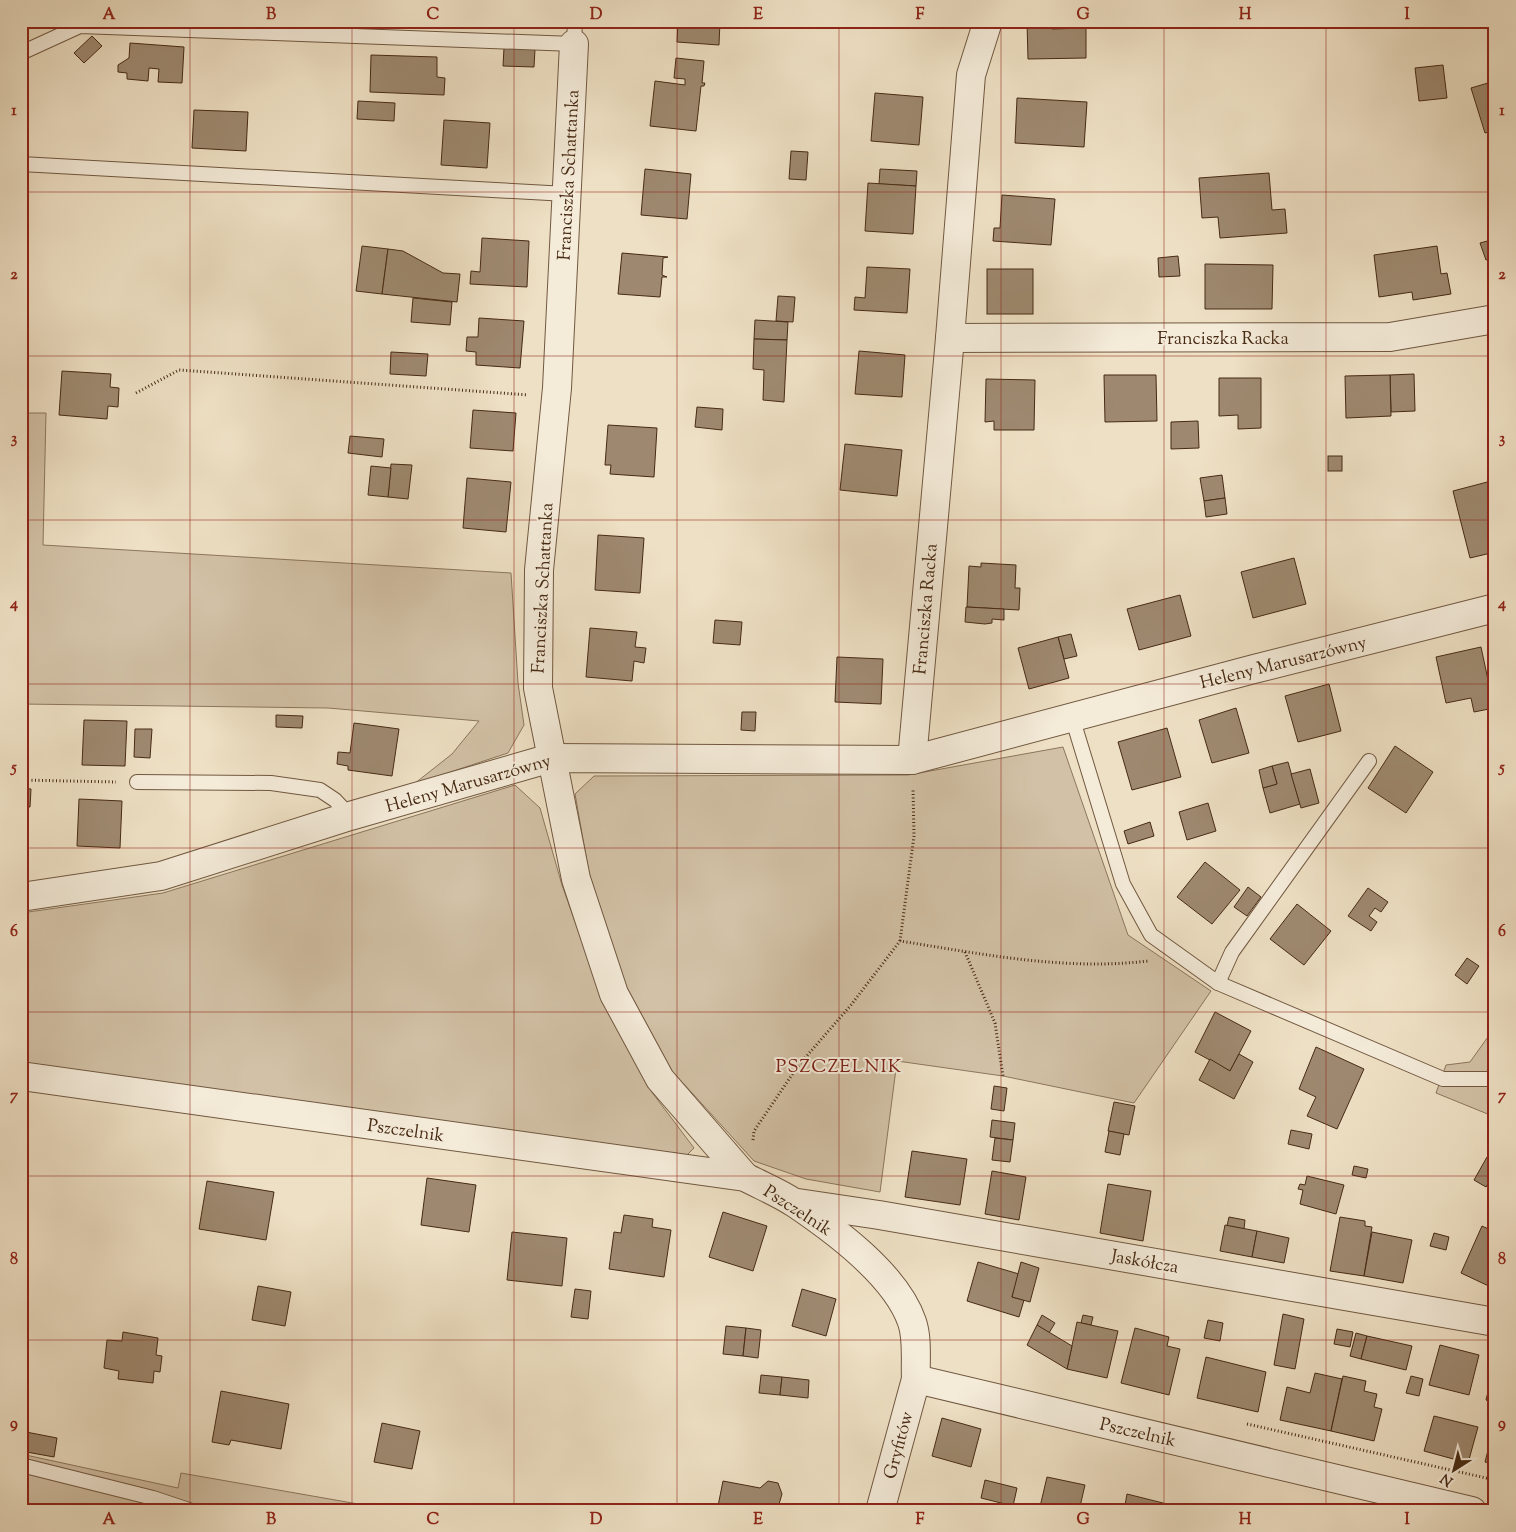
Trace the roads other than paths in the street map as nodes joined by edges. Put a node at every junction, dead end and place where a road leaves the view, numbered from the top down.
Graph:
1 (988, 21) edge
2 (575, 32) edge
3 (21, 53) edge
4 (21, 164) edge
5 (567, 194) junction
6 (1495, 319) edge
7 (950, 338) junction
8 (1495, 608) edge
9 (1072, 717) junction
10 (551, 758) junction
11 (912, 760) junction
12 (1369, 761) dead end
13 (137, 782) road end
14 (350, 816) junction
15 (21, 897) edge
16 (1218, 983) junction
17 (1495, 1073) edge
18 (21, 1076) edge
19 (745, 1177) junction
20 (794, 1203) junction
21 (1495, 1322) edge
22 (916, 1380) junction
23 (21, 1465) edge
24 (192, 1511) edge
25 (880, 1511) edge
26 (1472, 1511) edge

1 - 7 street, Franciszka Racka
2 - 3 lane, Franciszka Schattanka
2 - 5 street, Franciszka Schattanka
4 - 5 lane
5 - 10 street, Franciszka Schattanka
6 - 7 street, Franciszka Racka
7 - 11 street, Franciszka Racka
8 - 9 street, Heleny Marusarzówny
9 - 11 street, Heleny Marusarzówny
9 - 16 lane
10 - 11 street, Heleny Marusarzówny
10 - 14 street, Heleny Marusarzówny
10 - 19 street, Franciszka Schattanka
12 - 16 lane
13 - 14 lane
14 - 15 street, Heleny Marusarzówny
16 - 17 lane
18 - 19 street, Pszczelnik
19 - 20 street, Pszczelnik
20 - 21 street, Jaskółcza
20 - 22 street, Pszczelnik
22 - 25 street, Gryfitów
22 - 26 street, Pszczelnik
23 - 24 lane

